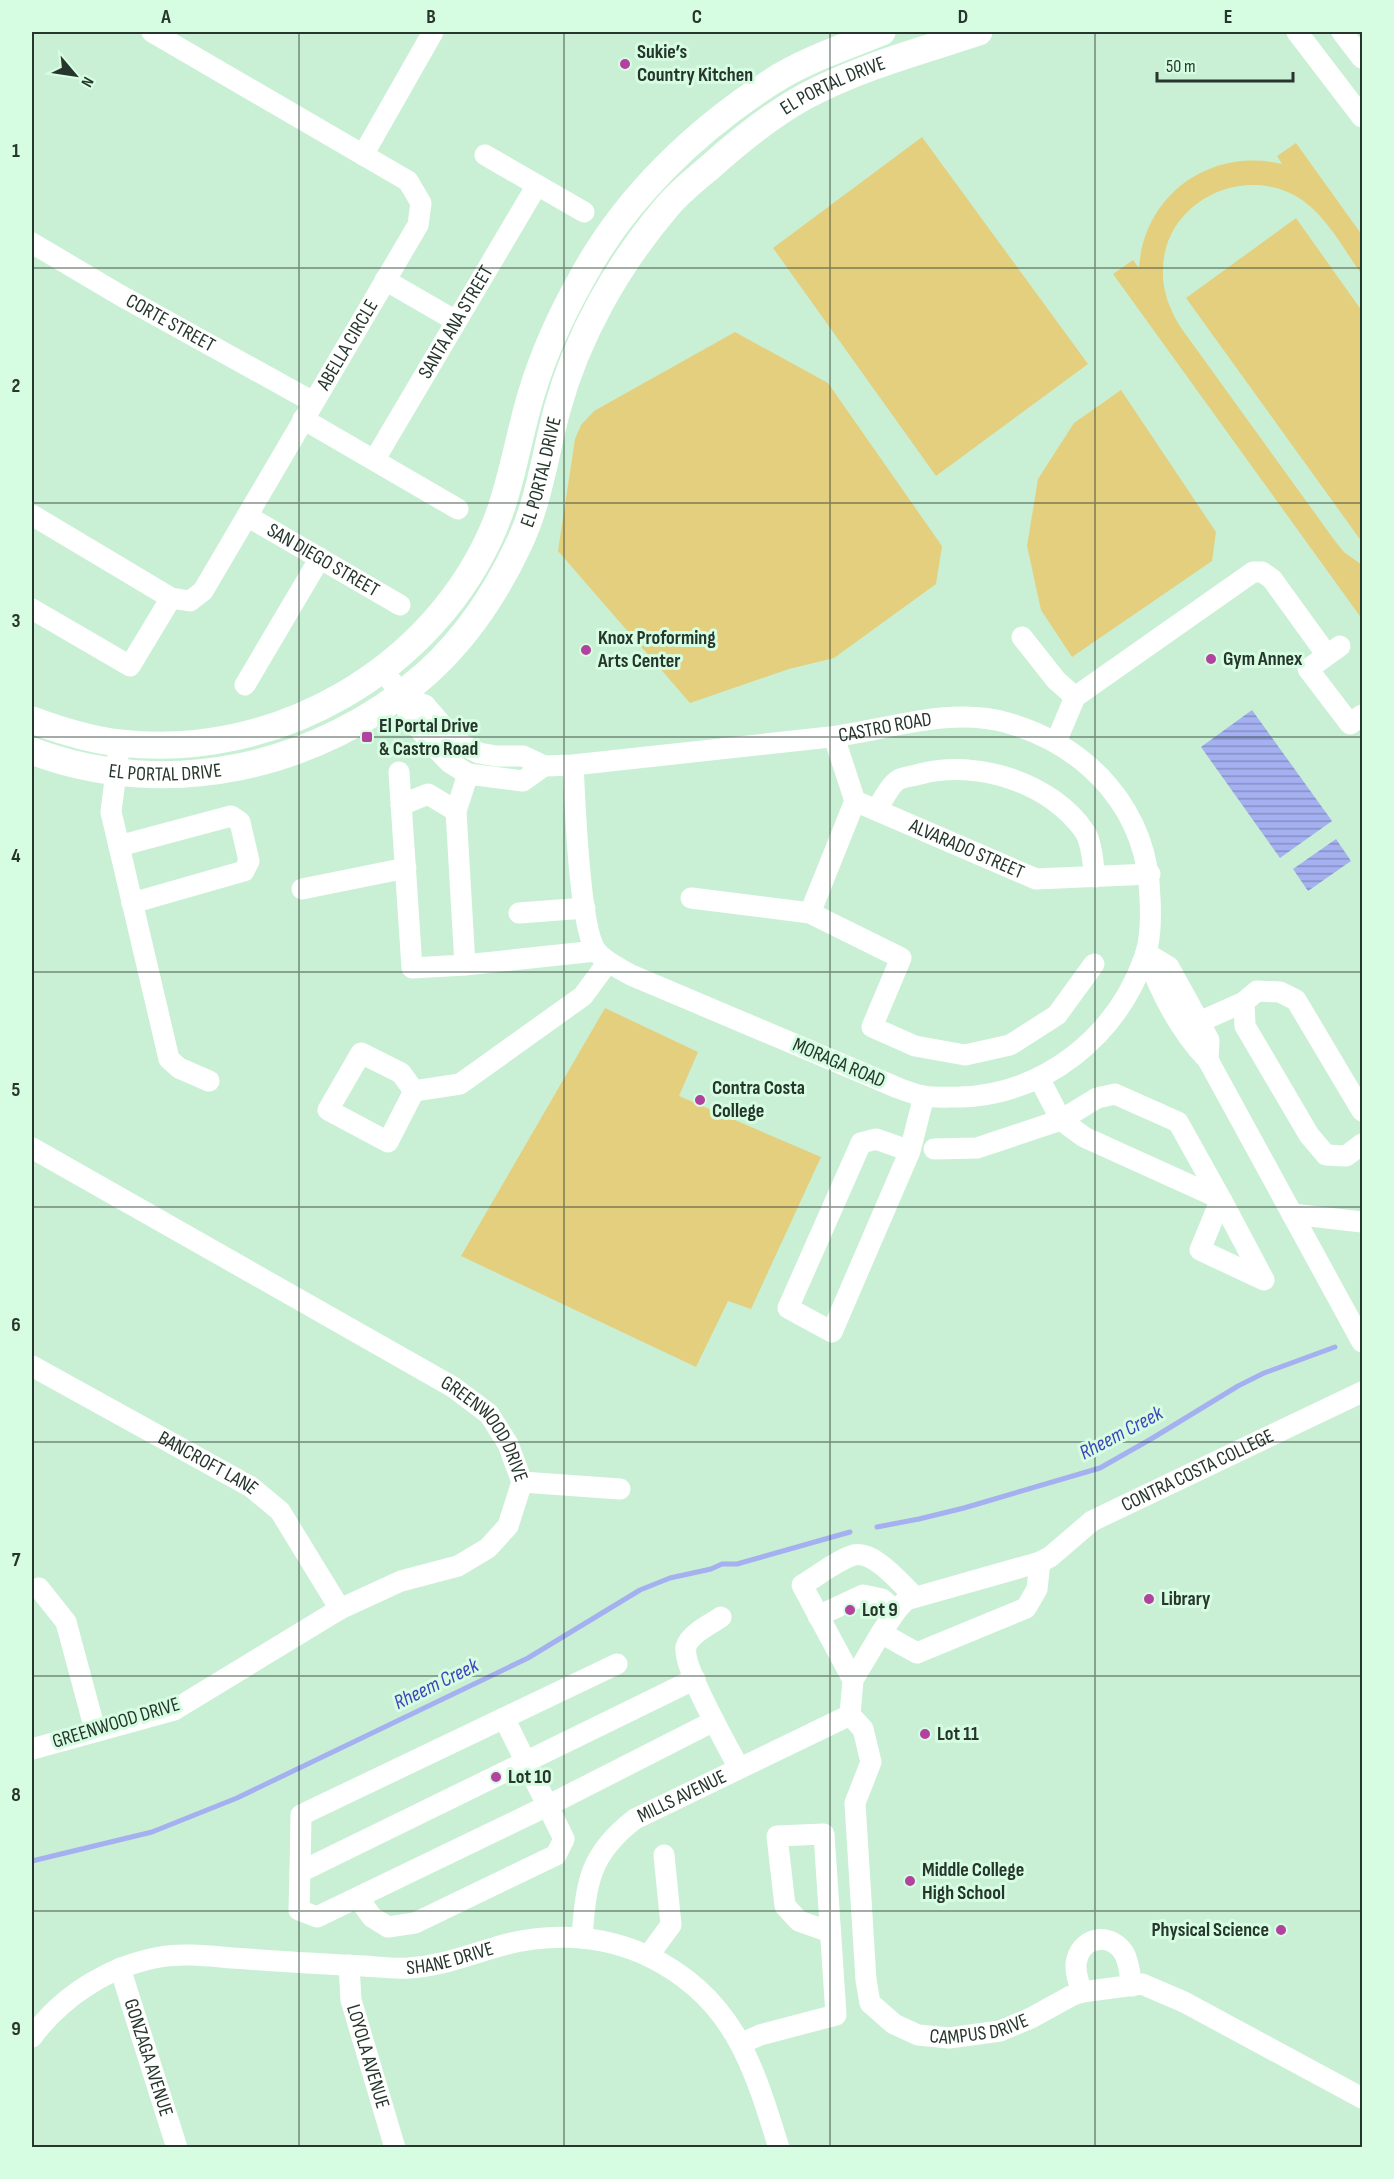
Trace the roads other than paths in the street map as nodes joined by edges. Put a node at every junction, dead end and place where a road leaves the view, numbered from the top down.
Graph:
1 (152, 32) edge
2 (433, 32) edge
3 (979, 32) edge
4 (1297, 32) edge
5 (1342, 32) edge
6 (873, 33) edge
7 (1362, 58) edge
8 (878, 65) junction
9 (1362, 117) edge
10 (363, 154) junction
11 (485, 155) dead end
12 (537, 185) junction
13 (584, 212) dead end
14 (32, 243) edge
15 (385, 280) junction
16 (456, 321) junction
17 (308, 410) junction
18 (375, 459) junction
19 (458, 509) dead end
20 (32, 515) edge
21 (247, 516) junction
22 (320, 558) junction
23 (171, 598) junction
24 (400, 605) dead end
25 (32, 609) edge
26 (1022, 638) dead end
27 (382, 670) junction
28 (245, 685) dead end
29 (404, 696) junction
30 (1075, 697) junction
31 (1362, 715) edge
32 (32, 720) edge
33 (834, 737) junction
34 (1056, 742) junction
35 (120, 744) junction
36 (32, 751) edge
37 (573, 765) junction
38 (544, 766) junction
39 (399, 772) dead end
40 (115, 773) junction
41 (468, 774) junction
42 (855, 801) junction
43 (402, 805) junction
44 (876, 810) junction
45 (456, 811) junction
46 (119, 846) junction
47 (406, 868) junction
48 (1150, 874) junction
49 (1095, 877) junction
50 (302, 889) dead end
51 (691, 898) dead end
52 (132, 903) junction
53 (585, 908) junction
54 (810, 913) junction
55 (519, 914) dead end
56 (1146, 953) junction
57 (602, 957) junction
58 (1094, 964) dead end
59 (465, 965) junction
60 (1244, 1002) junction
61 (1199, 1022) junction
62 (1208, 1060) junction
63 (1039, 1078) junction
64 (209, 1081) dead end
65 (414, 1091) dead end
66 (924, 1096) junction
67 (1362, 1111) edge
68 (1061, 1120) junction
69 (1362, 1144) edge
70 (32, 1148) edge
71 (934, 1149) dead end
72 (910, 1151) junction
73 (1292, 1214) junction
74 (1362, 1222) edge
75 (1362, 1342) edge
76 (32, 1366) edge
77 (1362, 1392) edge
78 (522, 1482) junction
79 (620, 1489) dead end
80 (1040, 1562) junction
81 (39, 1588) dead end
82 (915, 1597) junction
83 (340, 1608) junction
84 (896, 1611) junction
85 (818, 1616) junction
86 (721, 1617) dead end
87 (881, 1633) junction
88 (617, 1664) dead end
89 (695, 1679) junction
90 (854, 1680) junction
91 (850, 1715) junction
92 (504, 1718) junction
93 (714, 1721) junction
94 (95, 1730) junction
95 (32, 1749) edge
96 (526, 1760) junction
97 (739, 1767) junction
98 (549, 1805) junction
99 (664, 1855) dead end
100 (300, 1872) junction
101 (358, 1898) junction
102 (830, 1932) junction
103 (582, 1938) junction
104 (648, 1956) junction
105 (349, 1965) junction
106 (120, 1968) junction
107 (1132, 1986) junction
108 (1082, 1992) junction
109 (32, 2037) edge
110 (742, 2043) junction
111 (1359, 2091) edge
112 (177, 2148) edge
113 (395, 2148) edge
114 (779, 2148) edge

1 - 10 street, ABELLA CIRCLE
2 - 10 street
3 - 8 main road, EL PORTAL DRIVE
4 - 9 street
5 - 7 street
6 - 8 street
6 - 27 main road, EL PORTAL DRIVE
8 - 29 main road, EL PORTAL DRIVE
10 - 15 street, ABELLA CIRCLE
11 - 12 street
12 - 13 street
12 - 16 street, SANTA ANA STREET
14 - 17 street, CORTE STREET
15 - 16 street
15 - 17 street, ABELLA CIRCLE
16 - 18 street, SANTA ANA STREET
17 - 18 street, CORTE STREET
17 - 21 street, ABELLA CIRCLE
18 - 19 street, CORTE STREET
20 - 23 street
21 - 22 street, SAN DIEGO STREET
21 - 23 street, ABELLA CIRCLE
22 - 24 street, SAN DIEGO STREET
22 - 28 street
23 - 25 street
26 - 30 street
27 - 29 street, CASTRO ROAD
27 - 35 main road, EL PORTAL DRIVE
29 - 38 street, CASTRO ROAD
29 - 40 main road, EL PORTAL DRIVE
29 - 41 street, CASTRO ROAD
30 - 31 street
30 - 34 street
32 - 35 main road, EL PORTAL DRIVE
33 - 34 street, CASTRO ROAD
33 - 37 street, CASTRO ROAD
33 - 42 street
34 - 48 street, CASTRO ROAD
35 - 40 street
36 - 40 main road, EL PORTAL DRIVE
37 - 38 street, CASTRO ROAD
37 - 53 street
38 - 41 street, CASTRO ROAD
39 - 43 street
40 - 46 street
41 - 45 street
42 - 44 street, ALVARADO STREET
42 - 54 street
43 - 45 street
43 - 47 street
44 - 49 street, ALVARADO STREET
44 - 49 street
45 - 59 street
46 - 52 street
46 - 52 street
47 - 50 street
47 - 59 street
48 - 49 street, ALVARADO STREET
48 - 56 street, MORAGA ROAD
51 - 54 street
52 - 64 street
53 - 55 street
53 - 57 street
54 - 58 street
56 - 61 street
56 - 62 street
56 - 63 street, MORAGA ROAD
57 - 59 street
57 - 65 street
57 - 66 street, MORAGA ROAD
60 - 61 street
60 - 67 street
60 - 69 street
61 - 62 street
62 - 73 street
63 - 66 street, MORAGA ROAD
63 - 68 street
66 - 72 street
68 - 68 street
68 - 71 street
70 - 78 street, GREENWOOD DRIVE
72 - 72 street
73 - 74 street
73 - 75 street
76 - 83 street, BANCROFT LANE
77 - 80 street, CONTRA COSTA COLLEGE
78 - 79 street
78 - 83 street, GREENWOOD DRIVE
80 - 82 street, CONTRA COSTA COLLEGE
80 - 87 street
81 - 94 street
82 - 84 street
82 - 85 street
83 - 94 street, GREENWOOD DRIVE
84 - 85 street
84 - 87 street
85 - 90 street
86 - 89 street
87 - 90 street
88 - 92 street
89 - 93 street
89 - 96 street
90 - 91 street
91 - 97 street, MILLS AVENUE
91 - 108 street, CAMPUS DRIVE
92 - 96 street
92 - 100 street
93 - 97 street
93 - 98 street
94 - 95 street, GREENWOOD DRIVE
96 - 98 street
96 - 100 street
97 - 103 street, MILLS AVENUE
98 - 101 street
98 - 101 street
99 - 104 street
100 - 101 street
102 - 102 street
102 - 110 street
103 - 104 street, SHANE DRIVE
103 - 105 street, SHANE DRIVE
104 - 110 street, SHANE DRIVE
105 - 106 street, SHANE DRIVE
105 - 113 street, LOYOLA AVENUE
106 - 109 street, SHANE DRIVE
106 - 112 street, GONZAGA AVENUE
107 - 108 street, CAMPUS DRIVE
107 - 108 street
107 - 111 street, CAMPUS DRIVE
110 - 114 street, SHANE DRIVE

